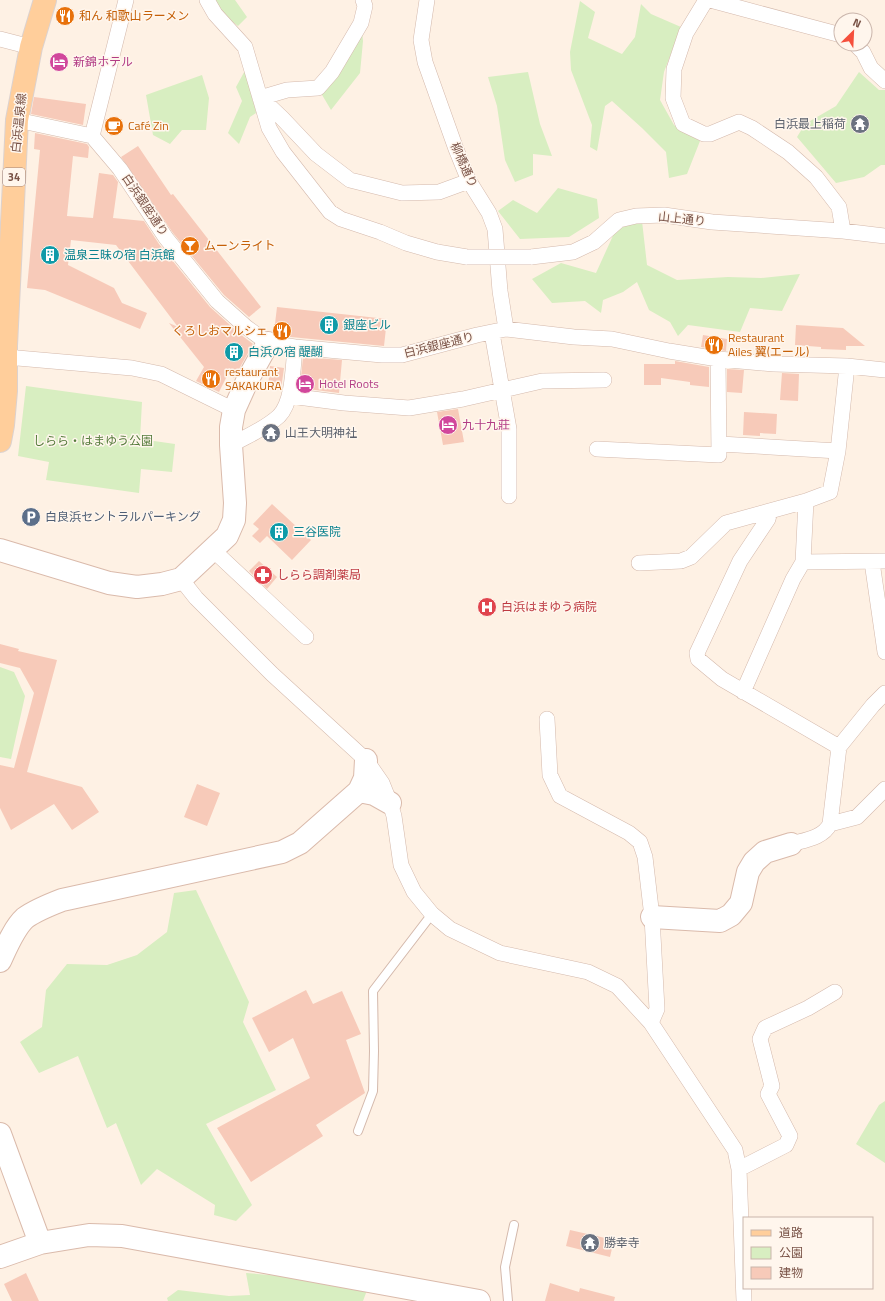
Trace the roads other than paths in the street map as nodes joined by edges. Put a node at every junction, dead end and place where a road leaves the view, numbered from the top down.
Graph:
1 (45, 0) edge
2 (126, 0) edge
3 (207, 0) edge
4 (363, 0) edge
5 (427, 0) edge
6 (706, 0) edge
7 (710, 0) edge
8 (833, 33) edge
9 (0, 40) edge
10 (31, 47) junction
11 (863, 52) edge
12 (885, 81) edge
13 (260, 98) junction
14 (17, 120) junction
15 (92, 136) junction
16 (469, 181) junction
17 (844, 231) junction
18 (885, 236) edge
19 (498, 331) junction
20 (268, 343) junction
21 (295, 348) junction
22 (6, 356) junction
23 (718, 359) junction
24 (848, 366) junction
25 (885, 370) edge
26 (604, 380) dead end
27 (503, 390) junction
28 (290, 396) junction
29 (234, 410) junction
30 (0, 441) edge
31 (720, 444) junction
32 (231, 445) junction
33 (597, 448) dead end
34 (838, 451) junction
35 (510, 496) dead end
36 (806, 501) junction
37 (770, 511) junction
38 (0, 550) edge
39 (213, 550) junction
40 (878, 561) edge
41 (803, 562) junction
42 (639, 563) dead end
43 (181, 579) junction
44 (306, 637) dead end
45 (885, 652) edge
46 (743, 692) junction
47 (885, 693) edge
48 (547, 719) dead end
49 (839, 747) junction
50 (366, 760) junction
51 (885, 790) edge
52 (359, 791) junction
53 (390, 803) junction
54 (830, 824) junction
55 (791, 844) joint
56 (432, 914) junction
57 (652, 917) junction
58 (0, 961) edge
59 (835, 992) dead end
60 (651, 1023) junction
61 (358, 1131) dead end
62 (0, 1134) edge
63 (738, 1169) junction
64 (514, 1225) dead end
65 (40, 1243) junction
66 (0, 1257) edge
67 (743, 1279) edge
68 (743, 1289) edge
69 (479, 1301) edge
70 (508, 1301) edge
71 (744, 1301) edge

1 - 10 main road, 白浜温泉線 / 34
2 - 15 street
3 - 13 street, 山上通り
4 - 13 street
5 - 16 street, 柳橋通り
6 - 17 street
7 - 8 street
9 - 10 street
10 - 14 main road, 白浜温泉線 / 34
11 - 12 street
13 - 16 street
13 - 17 street, 山上通り, bridge
14 - 15 street
14 - 22 main road, 白浜温泉線 / 34
15 - 20 street, 白浜銀座通り
16 - 19 street, 柳橋通り
17 - 18 street, 山上通り
19 - 21 street, 白浜銀座通り
19 - 23 street, 白浜銀座通り
19 - 27 street, 柳橋通り
20 - 21 street, 白浜銀座通り
20 - 29 street
21 - 28 street
22 - 29 street
22 - 30 main road, 白浜温泉線 / 34
23 - 24 street, 白浜銀座通り
23 - 31 street
24 - 25 street, 白浜銀座通り
24 - 34 street
26 - 27 street
27 - 28 street
27 - 35 street, 柳橋通り
28 - 32 street
29 - 32 street
31 - 33 street
31 - 34 street
32 - 39 street
34 - 36 street
36 - 37 street
36 - 41 street
37 - 42 street
37 - 46 street
38 - 43 street
39 - 43 street
39 - 44 street
40 - 41 street
40 - 45 street
41 - 46 street
43 - 50 street
46 - 49 street
47 - 49 street
48 - 57 street
49 - 54 street
50 - 52 street
50 - 53 street
51 - 54 street
52 - 53 street
52 - 58 street
53 - 56 street
54 - 55 street
55 - 57 street
56 - 60 street
56 - 61 lane
57 - 60 street
59 - 63 street
60 - 63 street
62 - 65 street
63 - 67 street
64 - 70 lane
65 - 66 street
65 - 69 street
68 - 71 street

